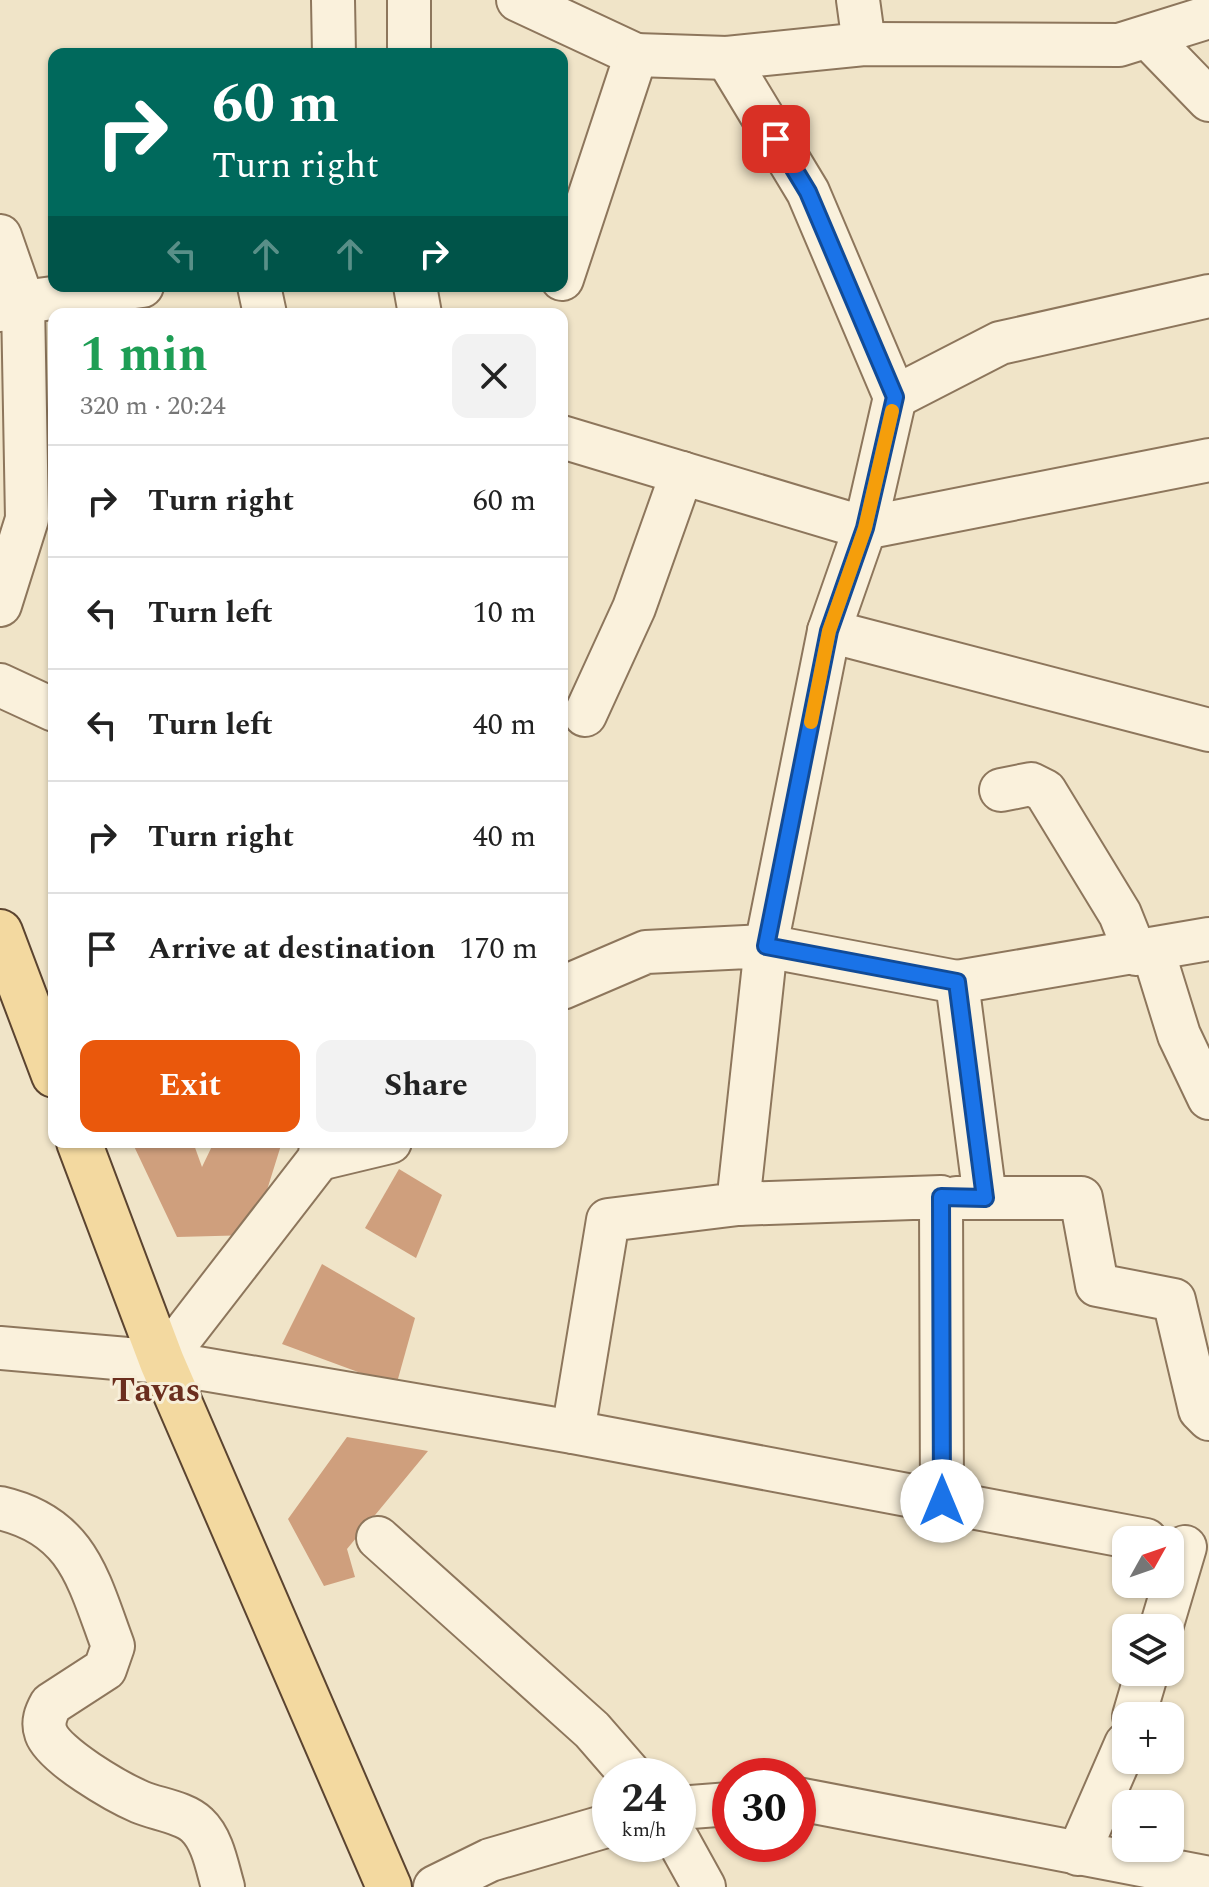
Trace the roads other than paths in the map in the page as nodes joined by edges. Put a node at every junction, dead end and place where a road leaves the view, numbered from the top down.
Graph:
1 (333, 0) edge
2 (409, 0) edge
3 (518, 0) edge
4 (858, 0) edge
5 (595, 16) edge
6 (1209, 17) edge
7 (1148, 37) junction
8 (864, 44) junction
9 (334, 48) edge
10 (409, 48) edge
11 (636, 55) junction
12 (727, 58) junction
13 (1209, 100) edge
14 (572, 216) edge
15 (0, 236) edge
16 (568, 241) edge
17 (103, 292) edge
18 (1209, 296) edge
19 (12, 306) edge
20 (895, 397) junction
21 (568, 439) edge
22 (1209, 460) edge
23 (682, 473) junction
24 (41, 518) edge
25 (865, 528) junction
26 (0, 605) edge
27 (829, 631) junction
28 (0, 685) edge
29 (48, 707) edge
30 (585, 715) dead end
31 (1209, 730) edge
32 (1001, 790) dead end
33 (1209, 939) edge
34 (2, 944) edge
35 (766, 946) junction
36 (1144, 952) junction
37 (957, 982) junction
38 (568, 985) edge
39 (48, 1060) edge
40 (1209, 1098) edge
41 (81, 1148) edge
42 (320, 1150) edge
43 (941, 1197) junction
44 (985, 1198) junction
45 (738, 1204) junction
46 (0, 1348) edge
47 (162, 1362) junction
48 (1209, 1419) edge
49 (573, 1432) junction
50 (942, 1501) junction
51 (0, 1508) edge
52 (1112, 1534) edge
53 (378, 1538) dead end
54 (616, 1758) edge
55 (1113, 1774) edge
56 (816, 1803) edge
57 (592, 1833) edge
58 (1078, 1854) junction
59 (690, 1862) edge
60 (494, 1874) edge
61 (1209, 1878) edge
62 (223, 1887) edge
63 (389, 1887) edge
64 (435, 1887) edge
65 (704, 1887) edge

1 - 9 street
2 - 10 street
3 - 5 street
4 - 8 street
5 - 11 street
6 - 7 street
7 - 8 street
7 - 13 street
8 - 12 street
11 - 12 street
11 - 14 street
12 - 20 street
14 - 16 street
15 - 19 street
17 - 19 street
18 - 20 street
19 - 24 street
20 - 25 street
21 - 23 street
22 - 25 street
23 - 25 street
23 - 30 street
24 - 26 street
25 - 27 street
27 - 31 street
27 - 35 street
28 - 29 street
32 - 36 street
33 - 36 street
34 - 39 main road
35 - 37 street
35 - 38 street
35 - 45 street
36 - 37 street
36 - 40 street
37 - 44 street
41 - 47 main road
42 - 47 street
43 - 44 street
43 - 45 street
43 - 50 street
44 - 48 street
45 - 49 street
46 - 47 street
47 - 49 street
47 - 63 main road
49 - 50 street
50 - 52 street
51 - 62 street
53 - 54 street
55 - 58 street
56 - 58 street
57 - 60 street
58 - 61 street
59 - 65 street
60 - 64 street

